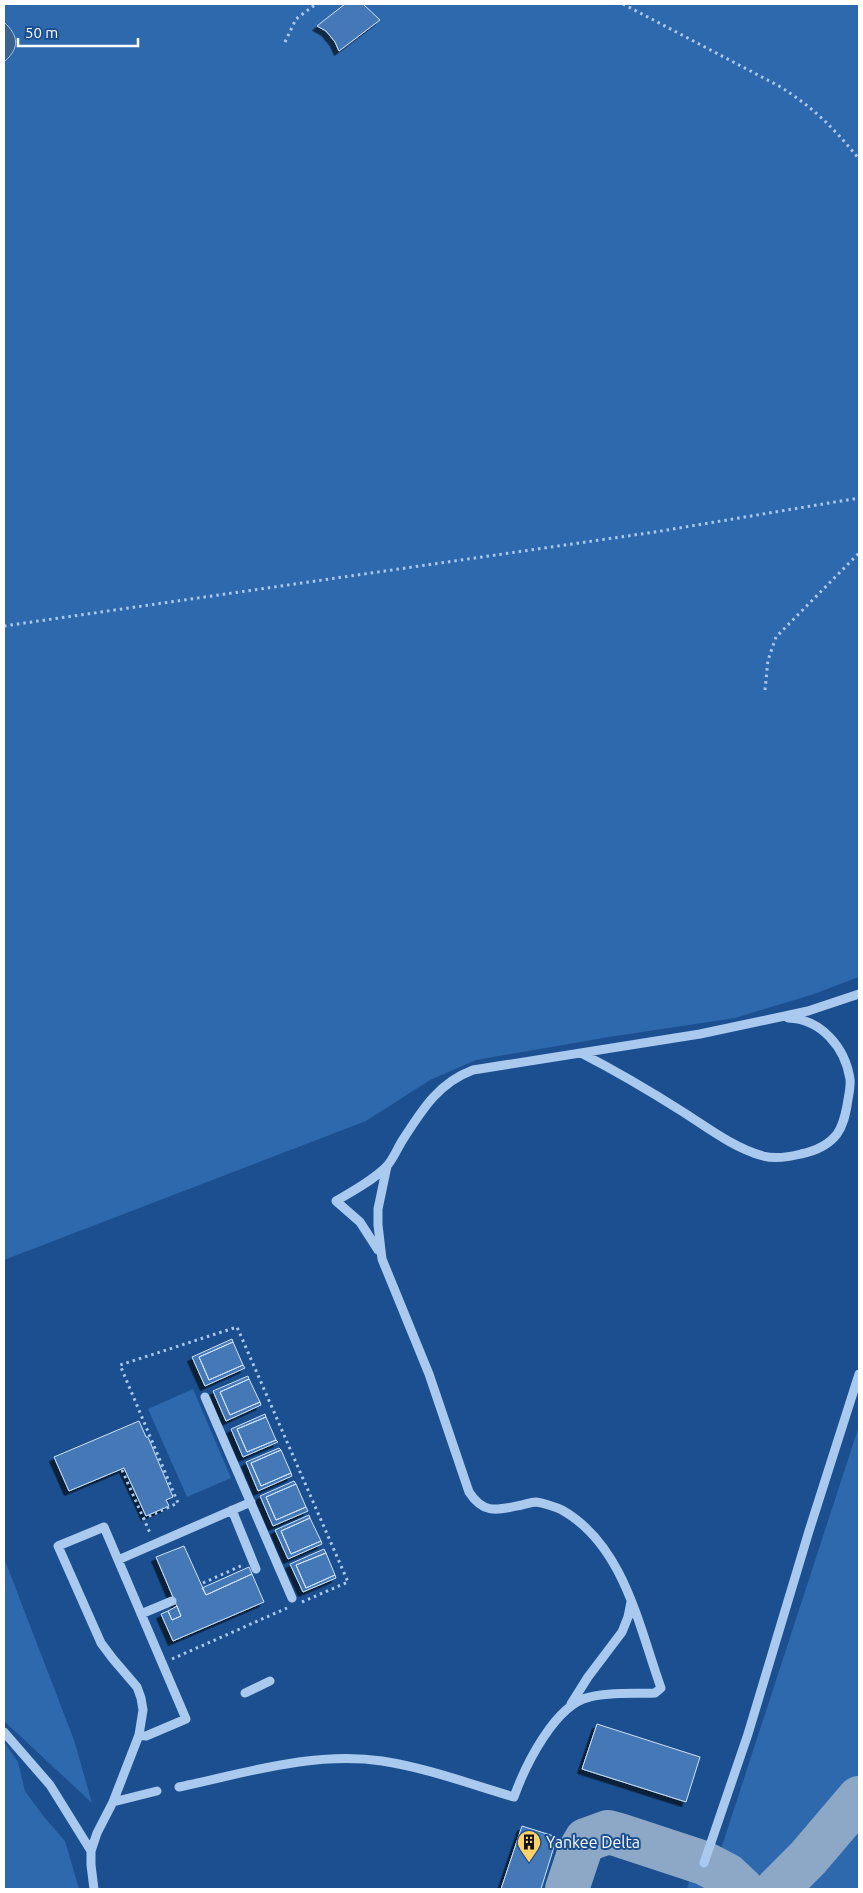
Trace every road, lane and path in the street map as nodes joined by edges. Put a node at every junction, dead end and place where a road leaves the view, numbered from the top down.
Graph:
1 (316, 4) edge
2 (623, 4) edge
3 (285, 42) dead end
4 (859, 159) edge
5 (859, 498) edge
6 (859, 553) edge
7 (4, 626) edge
8 (765, 690) dead end
9 (859, 994) edge
10 (775, 1017) junction
11 (580, 1053) junction
12 (387, 1166) junction
13 (382, 1260) junction
14 (859, 1374) edge
15 (205, 1397) dead end
16 (122, 1470) dead end
17 (251, 1502) junction
18 (232, 1510) junction
19 (150, 1534) dead end
20 (118, 1560) junction
21 (254, 1565) joint
22 (203, 1583) dead end
23 (292, 1598) dead end
24 (172, 1600) dead end
25 (631, 1601) junction
26 (141, 1614) junction
27 (270, 1681) dead end
28 (245, 1692) dead end
29 (571, 1704) junction
30 (4, 1732) edge
31 (138, 1735) junction
32 (179, 1786) dead end
33 (157, 1791) dead end
34 (113, 1802) junction
35 (91, 1851) junction
36 (704, 1863) dead end
37 (94, 1889) edge

1 - 3 path
2 - 4 path
5 - 7 path
6 - 8 path
9 - 10 lane
10 - 11 lane
10 - 11 lane
11 - 12 lane
12 - 13 lane
12 - 13 lane
13 - 25 lane
14 - 36 lane
15 - 17 lane
16 - 19 path
17 - 18 lane
17 - 23 lane
18 - 20 lane
18 - 21 lane
20 - 26 lane
20 - 31 lane
21 - 22 path
24 - 26 lane
25 - 29 lane
25 - 29 lane
26 - 31 lane
27 - 28 lane
29 - 32 lane
30 - 35 lane
31 - 34 lane
33 - 34 lane
34 - 35 lane
35 - 37 lane

